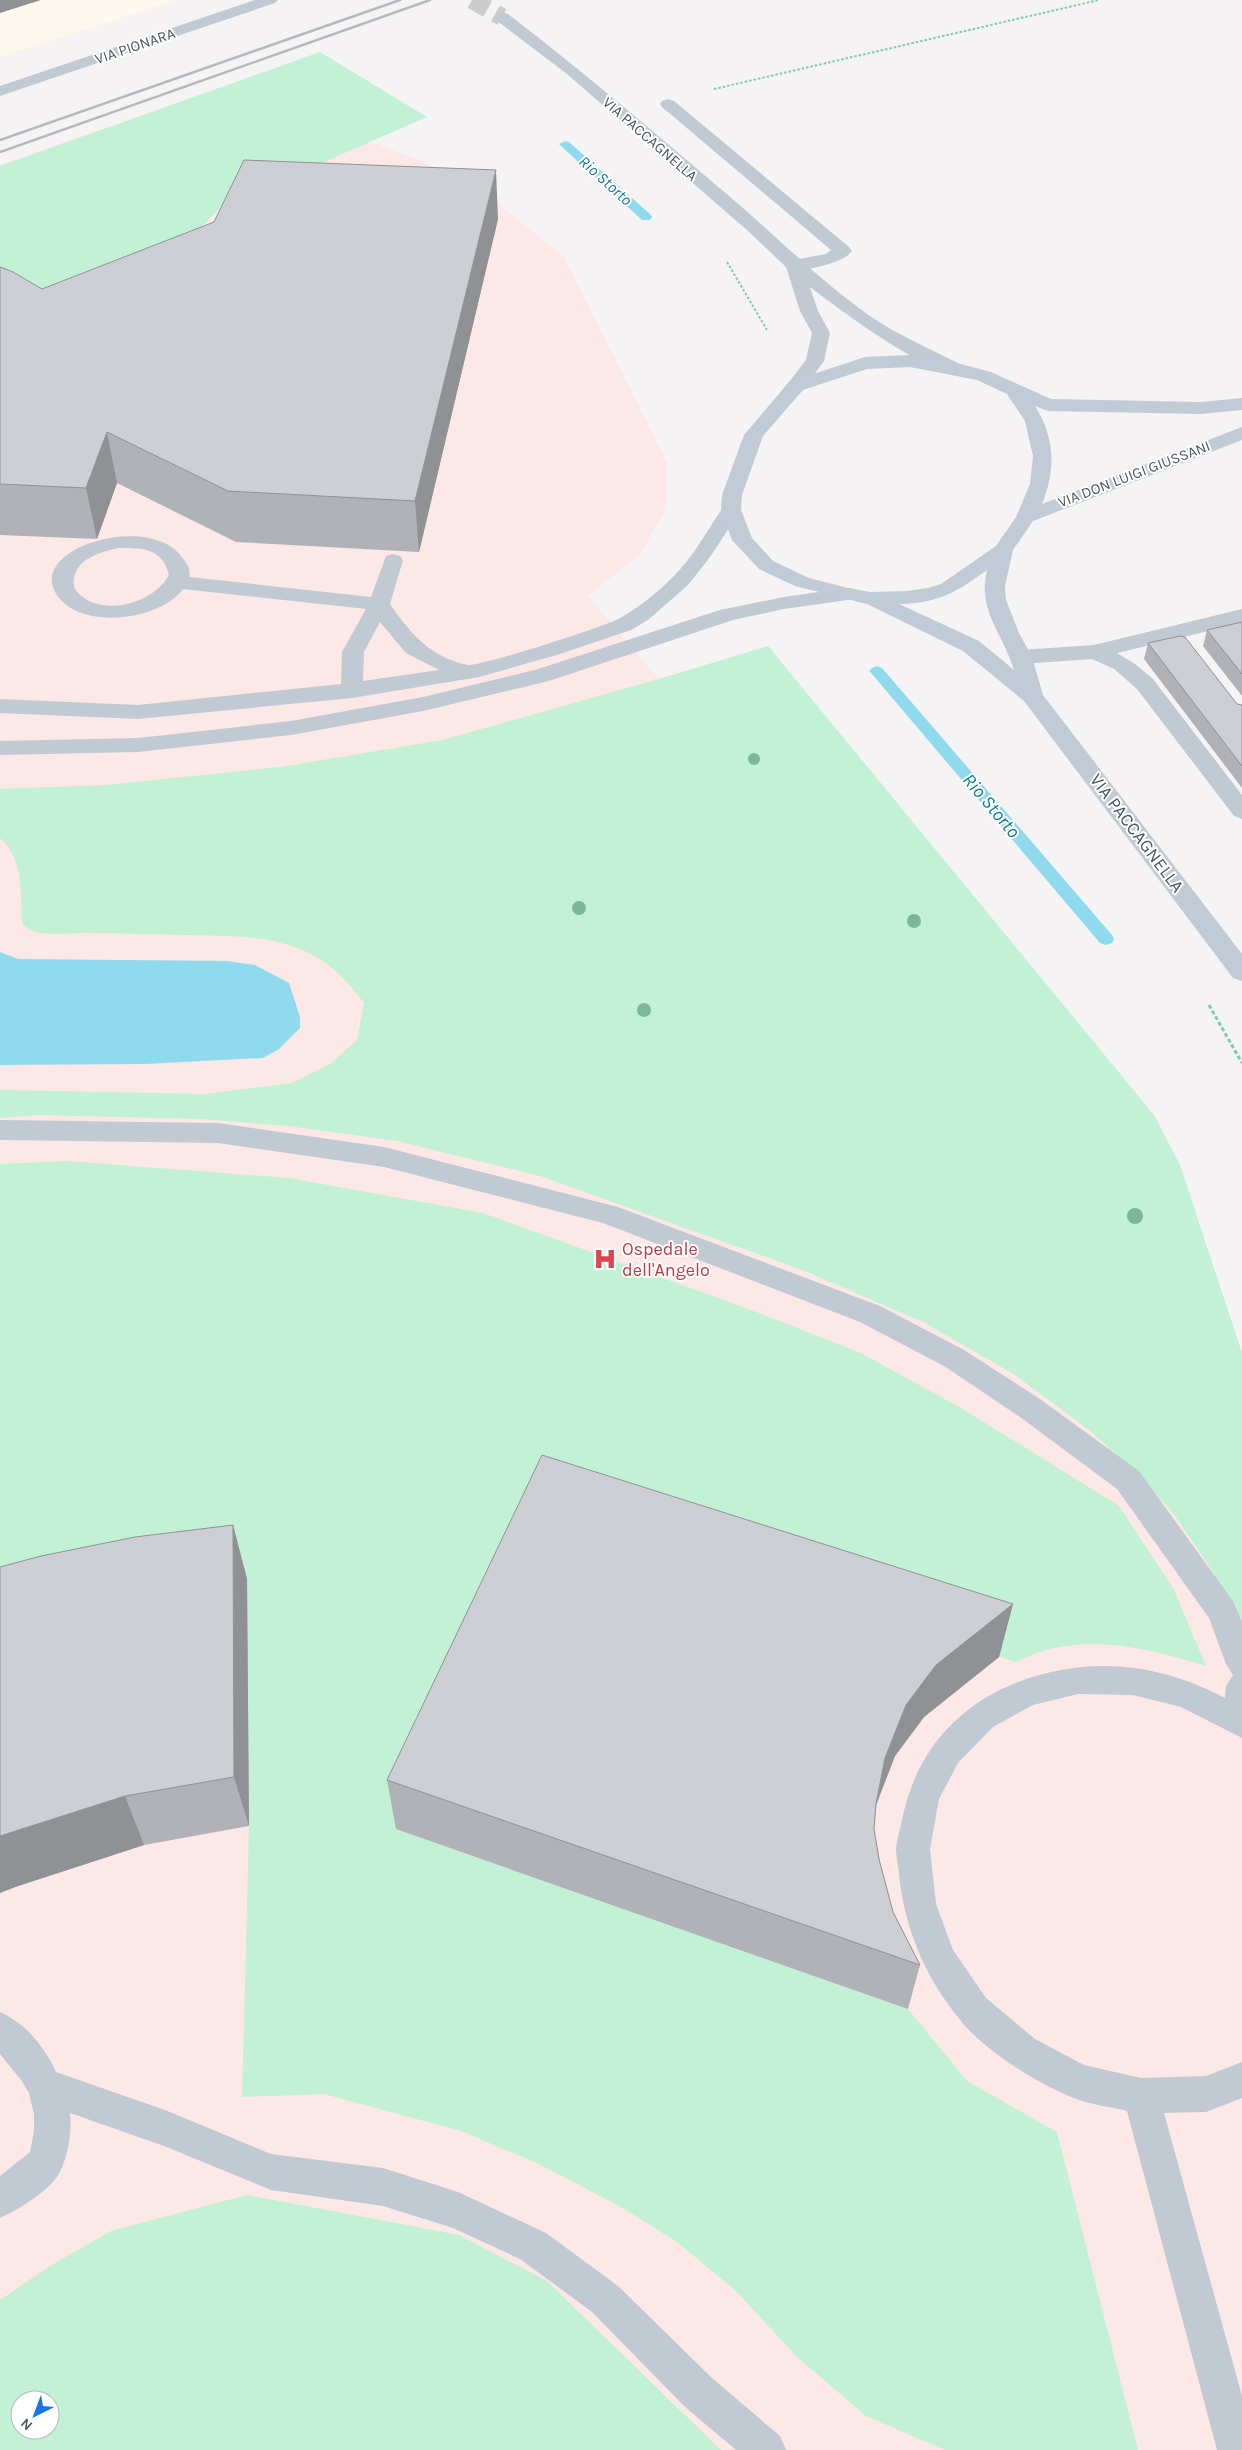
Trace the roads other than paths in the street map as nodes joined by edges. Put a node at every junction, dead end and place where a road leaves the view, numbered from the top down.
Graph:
1 (270, 0) edge
2 (502, 17) tunnel mouth
3 (0, 91) edge
4 (668, 104) road end
5 (794, 266) junction
6 (953, 368) junction
7 (796, 386) junction
8 (1014, 391) junction
9 (1242, 404) edge
10 (1242, 433) edge
11 (730, 510) junction
12 (1026, 517) junction
13 (1002, 550) junction
14 (393, 560) dead end
15 (177, 582) junction
16 (847, 594) junction
17 (870, 598) junction
18 (379, 604) junction
19 (1242, 616) edge
20 (1208, 625) junction
21 (1242, 634) edge
22 (1156, 637) junction
23 (1190, 647) edge
24 (1094, 652) junction
25 (1021, 658) junction
26 (471, 672) junction
27 (352, 691) junction
28 (1032, 696) junction
29 (0, 706) edge
30 (0, 748) edge
31 (1242, 812) edge
32 (1242, 972) edge
33 (0, 1130) edge
34 (1242, 1664) edge
35 (1242, 1686) edge
36 (1240, 1722) edge
37 (0, 2030) edge
38 (1242, 2080) edge
39 (45, 2086) junction
40 (1141, 2096) junction
41 (0, 2198) edge
42 (766, 2450) edge
43 (1237, 2450) edge

1 - 3 street, VIA PIONARA
2 - 5 street, VIA PACCAGNELLA
4 - 5 street
5 - 6 street, VIA PACCAGNELLA
5 - 7 street, VIA PACCAGNELLA
6 - 7 main road
6 - 8 main road
7 - 11 main road
8 - 9 main road
8 - 12 main road
10 - 12 main road, VIA DON LUIGI GIUSSANI
11 - 16 main road
11 - 26 street
12 - 13 main road
13 - 17 main road
13 - 25 main road, VIA PACCAGNELLA
14 - 18 street
15 - 15 street
15 - 18 street
16 - 17 main road
16 - 30 street
17 - 28 main road, VIA PACCAGNELLA
18 - 26 street
18 - 27 street
19 - 20 street
20 - 21 street
20 - 22 street
22 - 23 street
22 - 24 street
24 - 25 street
24 - 31 street
25 - 28 main road, VIA PACCAGNELLA
26 - 27 street
27 - 29 street
28 - 32 main road, VIA PACCAGNELLA
33 - 34 street
35 - 36 street
36 - 40 street
37 - 39 street
38 - 40 street
39 - 41 street
39 - 42 street
40 - 43 street

